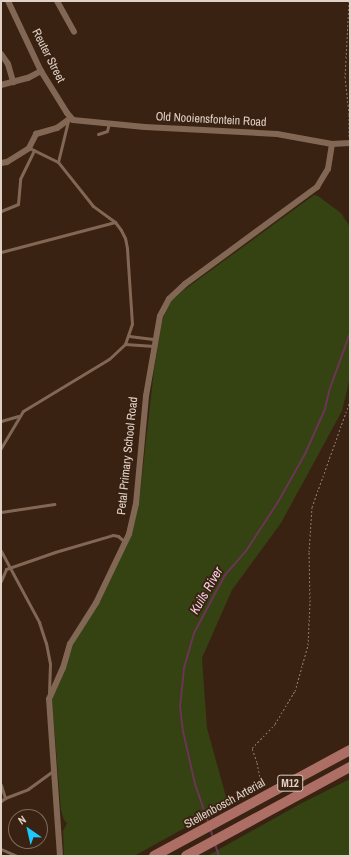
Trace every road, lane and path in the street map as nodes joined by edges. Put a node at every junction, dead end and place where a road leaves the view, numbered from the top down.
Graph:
1 (8, 1) edge
2 (57, 1) edge
3 (349, 1) edge
4 (74, 32) dead end
5 (1, 54) edge
6 (41, 70) junction
7 (13, 82) junction
8 (1, 85) edge
9 (70, 120) junction
10 (109, 123) junction
11 (98, 134) dead end
12 (349, 143) edge
13 (332, 144) junction
14 (31, 149) junction
15 (58, 162) junction
16 (1, 163) edge
17 (1, 211) edge
18 (115, 222) junction
19 (1, 252) edge
20 (129, 336) junction
21 (155, 339) junction
22 (126, 344) junction
23 (154, 346) junction
24 (350, 401) edge
25 (19, 416) junction
26 (1, 421) edge
27 (1, 448) edge
28 (54, 504) dead end
29 (1, 512) edge
30 (125, 543) junction
31 (1, 551) edge
32 (10, 568) junction
33 (2, 572) edge
34 (1, 581) edge
35 (49, 699) junction
36 (350, 750) edge
37 (350, 767) edge
38 (54, 770) junction
39 (1, 785) edge
40 (262, 788) dead end
41 (5, 798) junction
42 (1, 801) edge
43 (1, 849) edge
44 (17, 856) edge
45 (60, 856) edge
46 (154, 856) edge
47 (186, 856) edge

1 - 6 street, Reuter Street
2 - 4 street
3 - 12 path
5 - 7 street
6 - 7 street
6 - 9 street, Reuter Street
7 - 8 street
9 - 10 street, Old Nooiensfontein Road
9 - 14 street
9 - 15 lane
10 - 11 lane
10 - 13 street, Old Nooiensfontein Road
12 - 13 street, Old Nooiensfontein Road
13 - 21 street, Petal Primary School Road
14 - 15 lane
14 - 16 street
14 - 17 lane
15 - 18 lane
18 - 19 lane
18 - 20 lane
20 - 21 lane
20 - 22 lane
21 - 23 street, Petal Primary School Road
22 - 23 lane
22 - 25 lane
23 - 30 street, Petal Primary School Road
24 - 40 path
25 - 26 lane
25 - 27 lane
28 - 29 lane
30 - 32 lane
30 - 35 street, Petal Primary School Road
31 - 32 lane
32 - 33 lane
32 - 35 lane
33 - 34 lane
35 - 38 street, Petal Primary School Road
36 - 46 main road, Stellenbosch Arterial / M12
37 - 47 main road, M12
38 - 41 lane
38 - 45 street, Petal Primary School Road
39 - 41 lane
41 - 42 lane
43 - 44 lane

